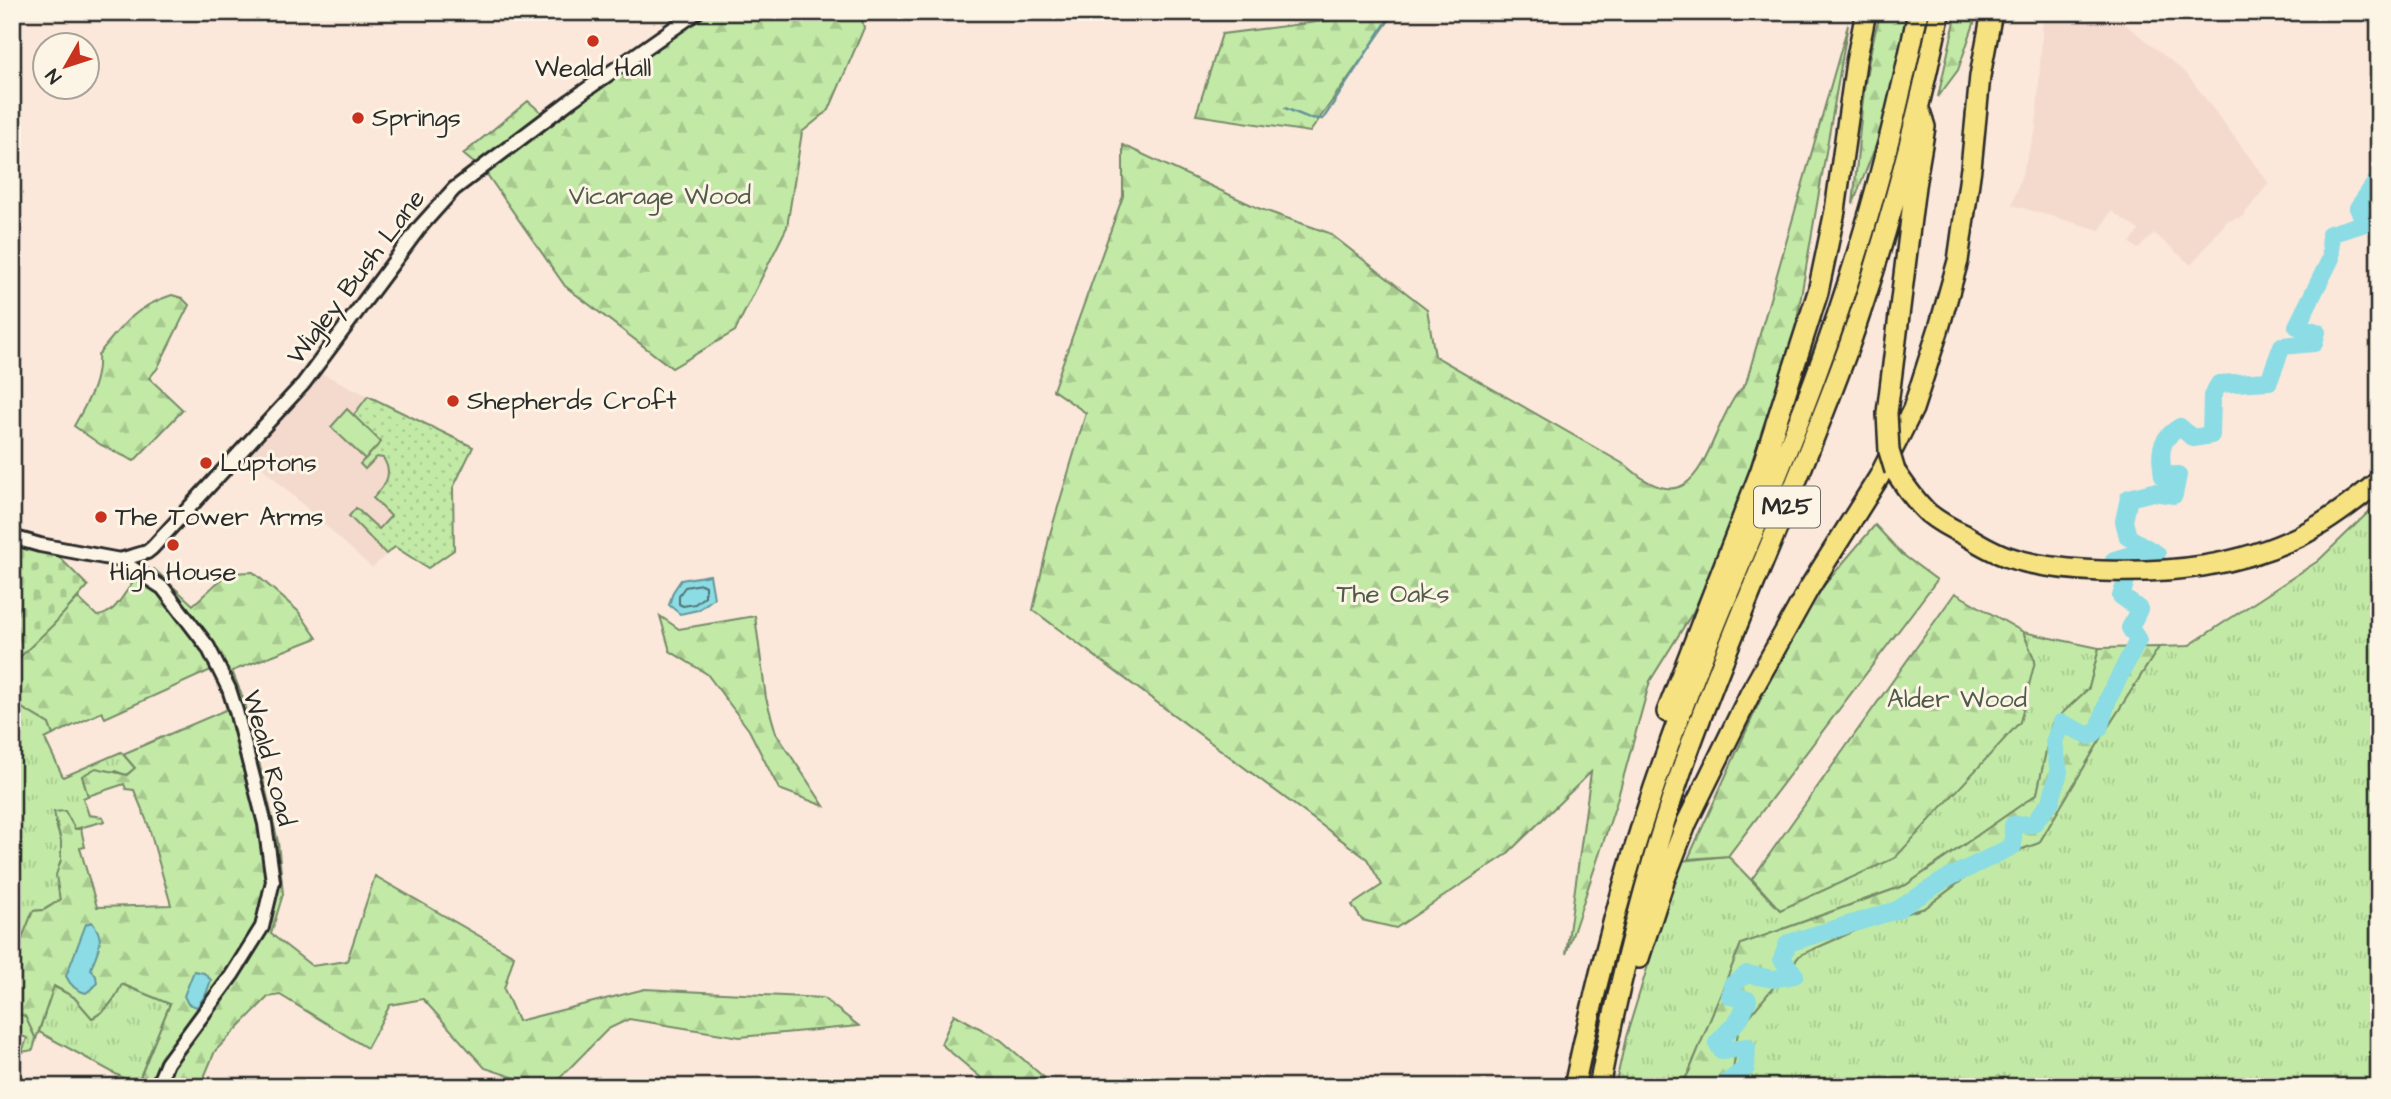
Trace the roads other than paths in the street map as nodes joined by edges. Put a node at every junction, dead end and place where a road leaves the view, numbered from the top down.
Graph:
1 (697, 12) edge
2 (1866, 12) edge
3 (1918, 12) edge
4 (1940, 12) edge
5 (1992, 12) edge
6 (1918, 103) junction
7 (1818, 292) junction
8 (2379, 481) edge
9 (1755, 529) junction
10 (12, 537) edge
11 (147, 551) junction
12 (120, 560) junction
13 (151, 580) junction
14 (1595, 994) junction
15 (1619, 995) junction
16 (157, 1087) edge
17 (1574, 1087) edge
18 (1599, 1087) edge

1 - 11 street, Wigley Bush Lane
2 - 7 highway, M25
3 - 9 highway, M25
4 - 6 highway, M25
5 - 15 highway, M25
6 - 8 highway, M25, bridge
6 - 15 highway, M25
7 - 9 highway, M25
7 - 14 highway, M25
9 - 14 highway, M25
10 - 12 street, Weald Road
11 - 12 street, Wigley Bush Lane
11 - 13 street
12 - 13 street, Weald Road
13 - 16 street, Weald Road
14 - 17 highway, M25
15 - 18 highway, M25

